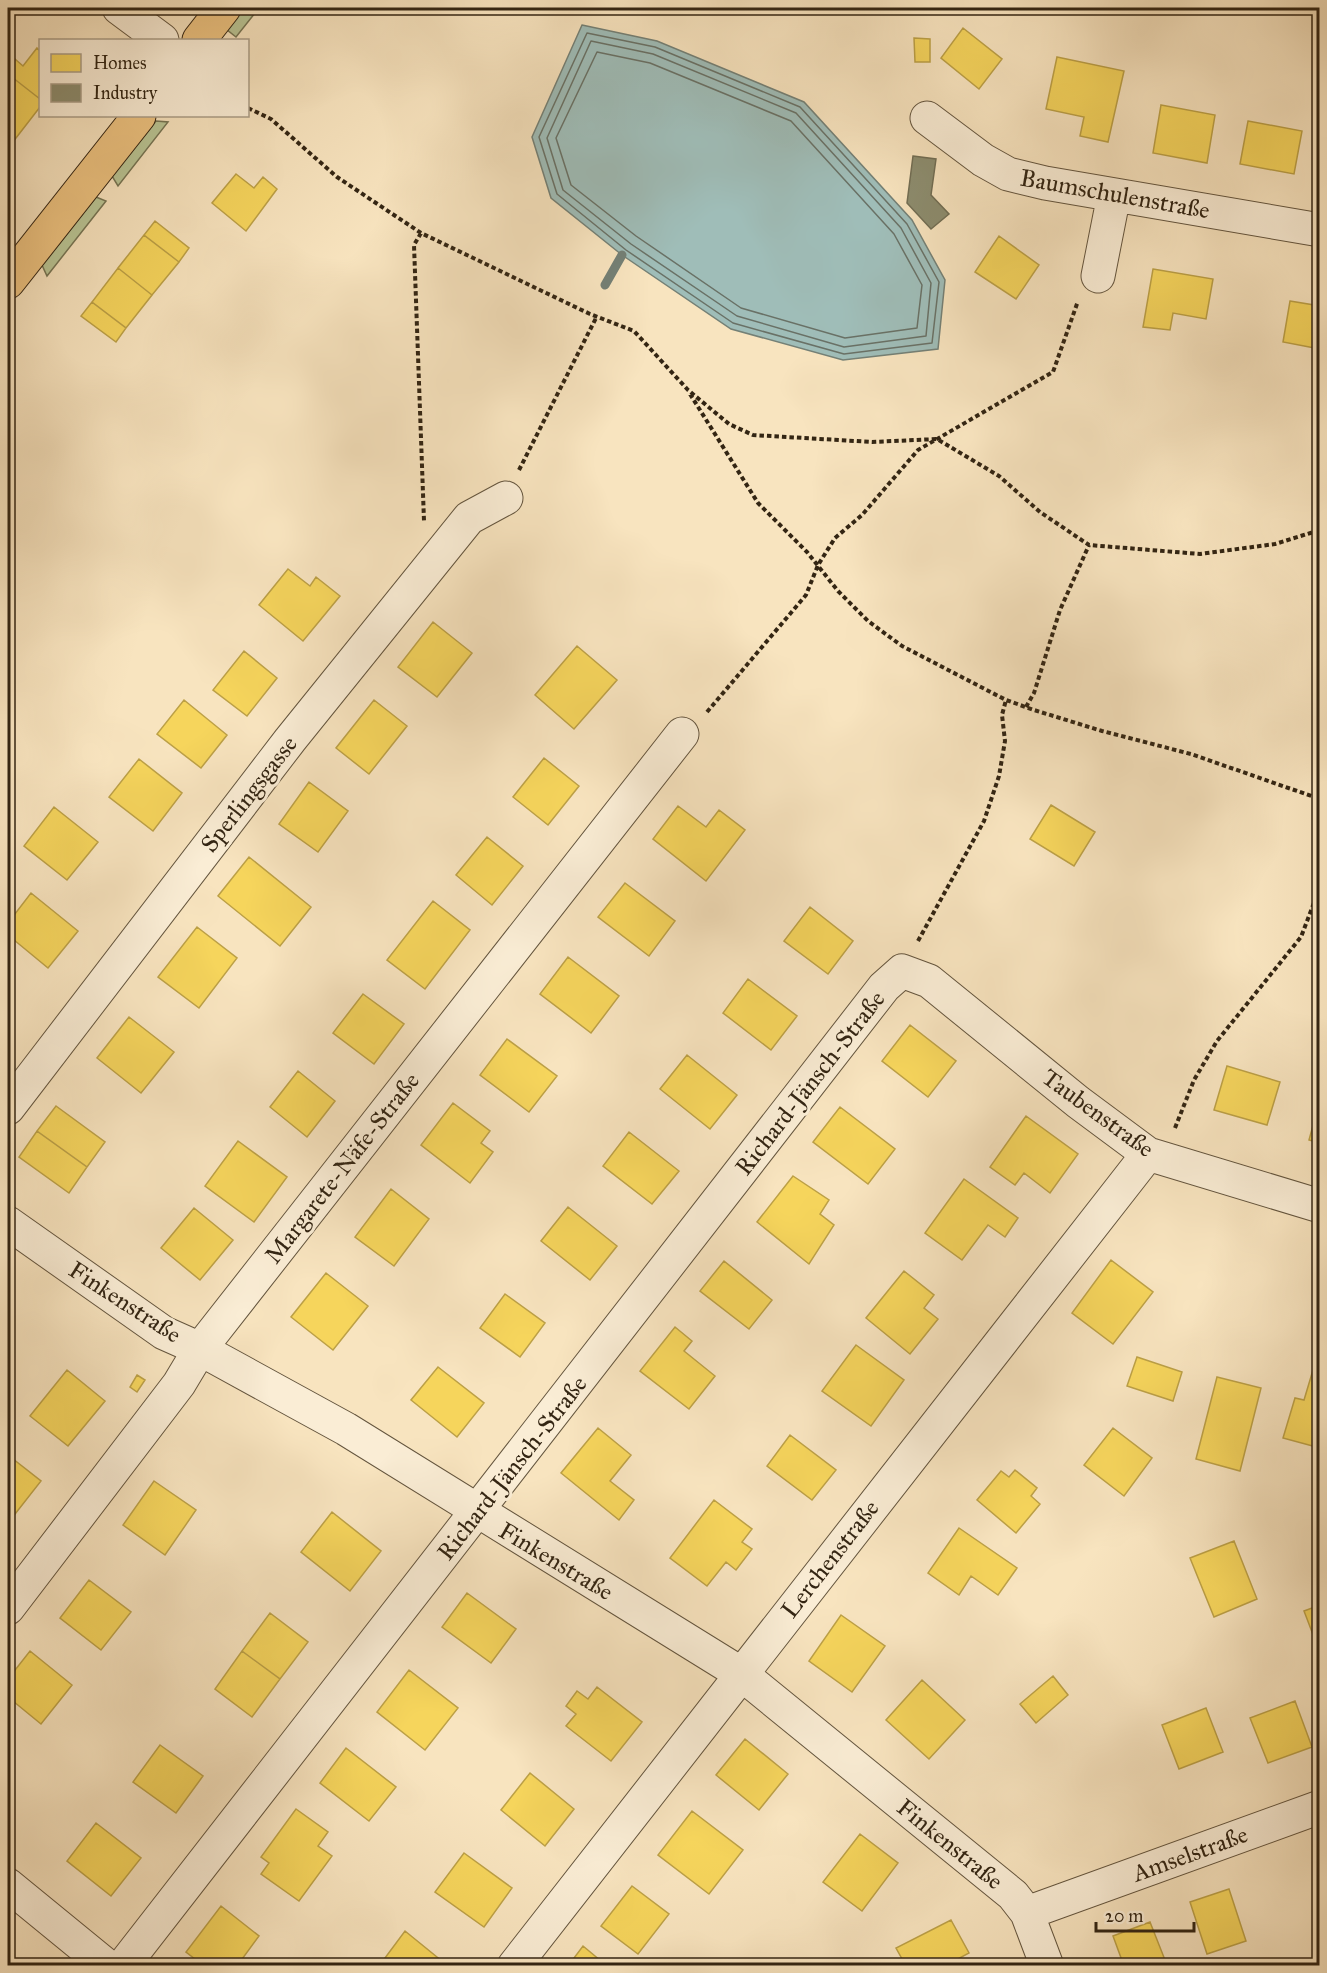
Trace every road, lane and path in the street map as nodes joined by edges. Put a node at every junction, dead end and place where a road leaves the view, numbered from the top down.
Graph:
1 (118, 8) edge
2 (224, 8) edge
3 (161, 39) edge
4 (200, 39) edge
5 (249, 108) edge
6 (139, 117) edge
7 (927, 118) dead end
8 (1114, 195) junction
9 (1320, 230) edge
10 (421, 232) junction
11 (1098, 276) joint
12 (8, 282) edge
13 (597, 316) junction
14 (688, 390) junction
15 (938, 439) junction
16 (506, 498) joint
17 (1320, 530) edge
18 (1089, 545) junction
19 (433, 562) junction
20 (818, 565) junction
21 (1006, 700) junction
22 (1026, 707) junction
23 (707, 712) dead end
24 (682, 734) dead end
25 (1320, 799) edge
26 (1320, 887) edge
27 (902, 971) junction
28 (8, 1108) edge
29 (1155, 1157) junction
30 (1320, 1206) edge
31 (8, 1223) edge
32 (200, 1349) junction
33 (477, 1513) junction
34 (8, 1608) edge
35 (740, 1673) junction
36 (1320, 1807) edge
37 (8, 1885) edge
38 (1027, 1913) junction
39 (107, 1965) edge
40 (123, 1965) edge
41 (514, 1965) edge
42 (1047, 1965) edge

1 - 3 street
2 - 4 main road
5 - 10 path
6 - 12 main road
7 - 8 street, Baumschulenstraße
8 - 9 street, Baumschulenstraße
8 - 11 street
10 - 13 path
10 - 19 path
11 - 15 path
13 - 14 path
13 - 16 path
14 - 15 path
14 - 20 path
15 - 18 path
15 - 20 path
16 - 19 street, Sperlingsgasse
17 - 18 path
18 - 22 path
19 - 28 street, Sperlingsgasse
20 - 21 path
20 - 23 path
21 - 22 path
21 - 27 path
22 - 25 path
24 - 32 street, Margarete-Näfe-Straße
26 - 29 path
27 - 29 street, Taubenstraße
27 - 33 street, Richard-Jänsch-Straße
29 - 30 street, Taubenstraße
29 - 35 street, Lerchenstraße
31 - 32 street, Finkenstraße
32 - 33 street, Finkenstraße
32 - 34 street, Margarete-Näfe-Straße
33 - 35 street, Finkenstraße
33 - 40 street, Richard-Jänsch-Straße
35 - 38 street, Finkenstraße
35 - 41 street, Lerchenstraße
36 - 38 street, Amselstraße
37 - 39 street
38 - 42 street, Finkenstraße

